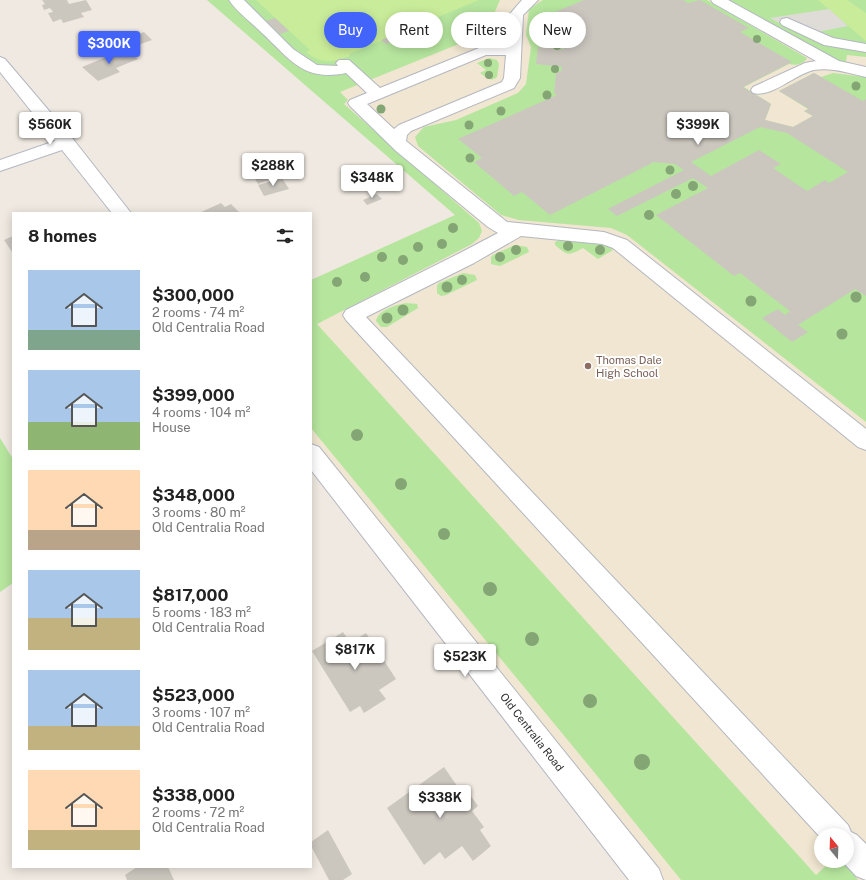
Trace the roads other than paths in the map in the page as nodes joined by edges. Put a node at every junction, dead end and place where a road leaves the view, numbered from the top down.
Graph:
1 (236, 0) edge
2 (531, 0) edge
3 (718, 0) edge
4 (787, 22) dead end
5 (866, 48) edge
6 (514, 50) junction
7 (0, 62) edge
8 (834, 65) junction
9 (866, 72) edge
10 (759, 90) dead end
11 (378, 94) junction
12 (398, 142) junction
13 (66, 143) junction
14 (0, 166) edge
15 (121, 212) edge
16 (517, 230) junction
17 (866, 441) edge
18 (312, 454) edge
19 (831, 828) edge
20 (854, 853) edge
21 (866, 866) edge
22 (648, 880) edge

1 - 11 street
2 - 6 street
3 - 8 street
4 - 5 street
6 - 11 street
6 - 12 street
7 - 13 street
8 - 9 street
8 - 10 street
11 - 12 street
12 - 16 street
13 - 14 street
13 - 15 street
16 - 17 street
16 - 19 street
18 - 22 street, Old Centralia Road
20 - 21 street

